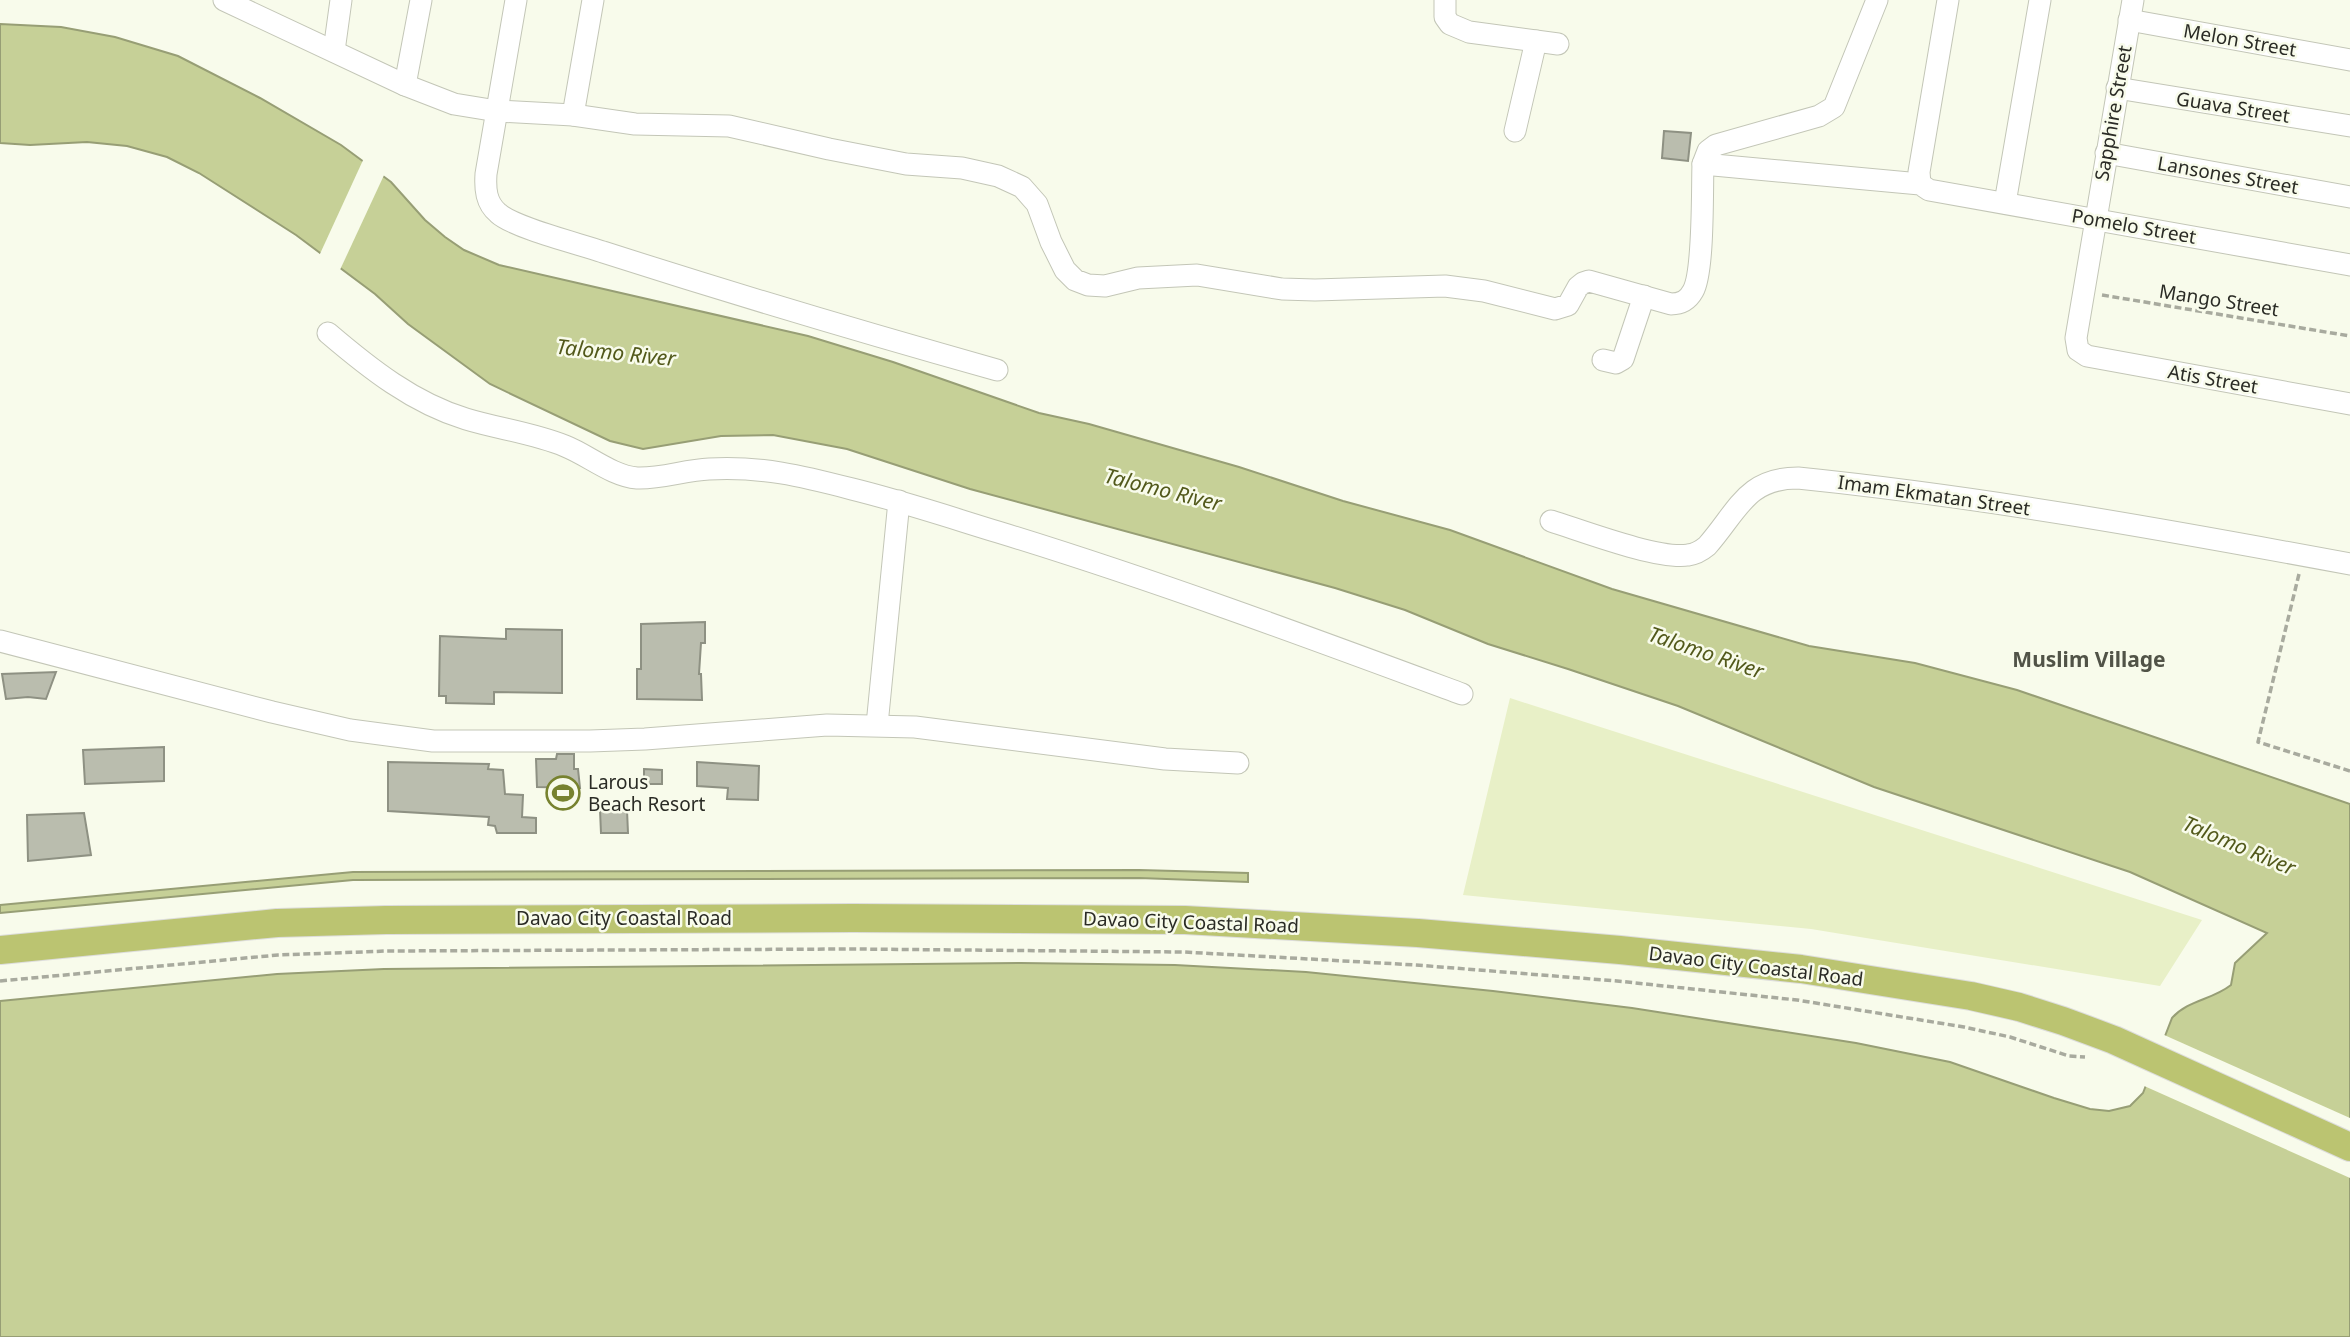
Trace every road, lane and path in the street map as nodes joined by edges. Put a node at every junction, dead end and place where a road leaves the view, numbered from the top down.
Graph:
1 (224, 0) edge
2 (341, 0) edge
3 (421, 0) edge
4 (516, 0) edge
5 (593, 0) edge
6 (1445, 0) edge
7 (1877, 0) edge
8 (1948, 0) edge
9 (2040, 0) edge
10 (254, 6) edge
11 (2131, 10) edge
12 (1536, 41) junction
13 (1558, 44) dead end
14 (334, 51) junction
15 (2350, 60) edge
16 (405, 85) junction
17 (2117, 88) junction
18 (497, 111) junction
19 (573, 115) junction
20 (2350, 126) edge
21 (1515, 131) dead end
22 (2106, 153) junction
23 (1703, 164) junction
24 (1920, 184) junction
25 (2350, 197) edge
26 (2006, 203) junction
27 (2095, 219) junction
28 (2350, 265) edge
29 (2083, 292) junction
30 (1644, 296) junction
31 (328, 333) dead end
32 (2350, 336) edge
33 (2078, 350) joint
34 (1603, 360) dead end
35 (997, 370) dead end
36 (2350, 404) edge
37 (899, 501) junction
38 (1551, 522) dead end
39 (2304, 555) junction
40 (2350, 564) edge
41 (0, 641) edge
42 (1462, 694) dead end
43 (877, 725) junction
44 (1238, 764) dead end
45 (2350, 771) edge
46 (0, 950) edge
47 (0, 981) edge
48 (2085, 1057) dead end
49 (2350, 1147) edge

1 - 10 street
2 - 14 street
3 - 16 street
4 - 18 street
5 - 19 street
6 - 12 street
7 - 23 street
8 - 24 street
9 - 26 street
10 - 14 street
11 - 15 street, Melon Street
11 - 17 street, Sapphire Street
12 - 13 street
12 - 21 street
14 - 16 street
16 - 18 street
17 - 20 street, Guava Street
17 - 22 street, Sapphire Street
18 - 19 street
18 - 35 street
19 - 30 street
22 - 25 street, Lansones Street
22 - 27 street, Sapphire Street
23 - 24 street, Pomelo Street
23 - 30 street
24 - 26 street, Pomelo Street
26 - 27 street, Pomelo Street
27 - 28 street, Pomelo Street
27 - 29 street, Sapphire Street
29 - 32 path, Mango Street
29 - 33 street, Sapphire Street
30 - 34 street
31 - 37 street
33 - 36 street, Atis Street
37 - 42 street
37 - 43 street
38 - 39 street, Imam Ekmatan Street
39 - 40 street, Imam Ekmatan Street
39 - 45 path
41 - 43 street
43 - 44 street
46 - 49 main road, Davao City Coastal Road
47 - 48 path

